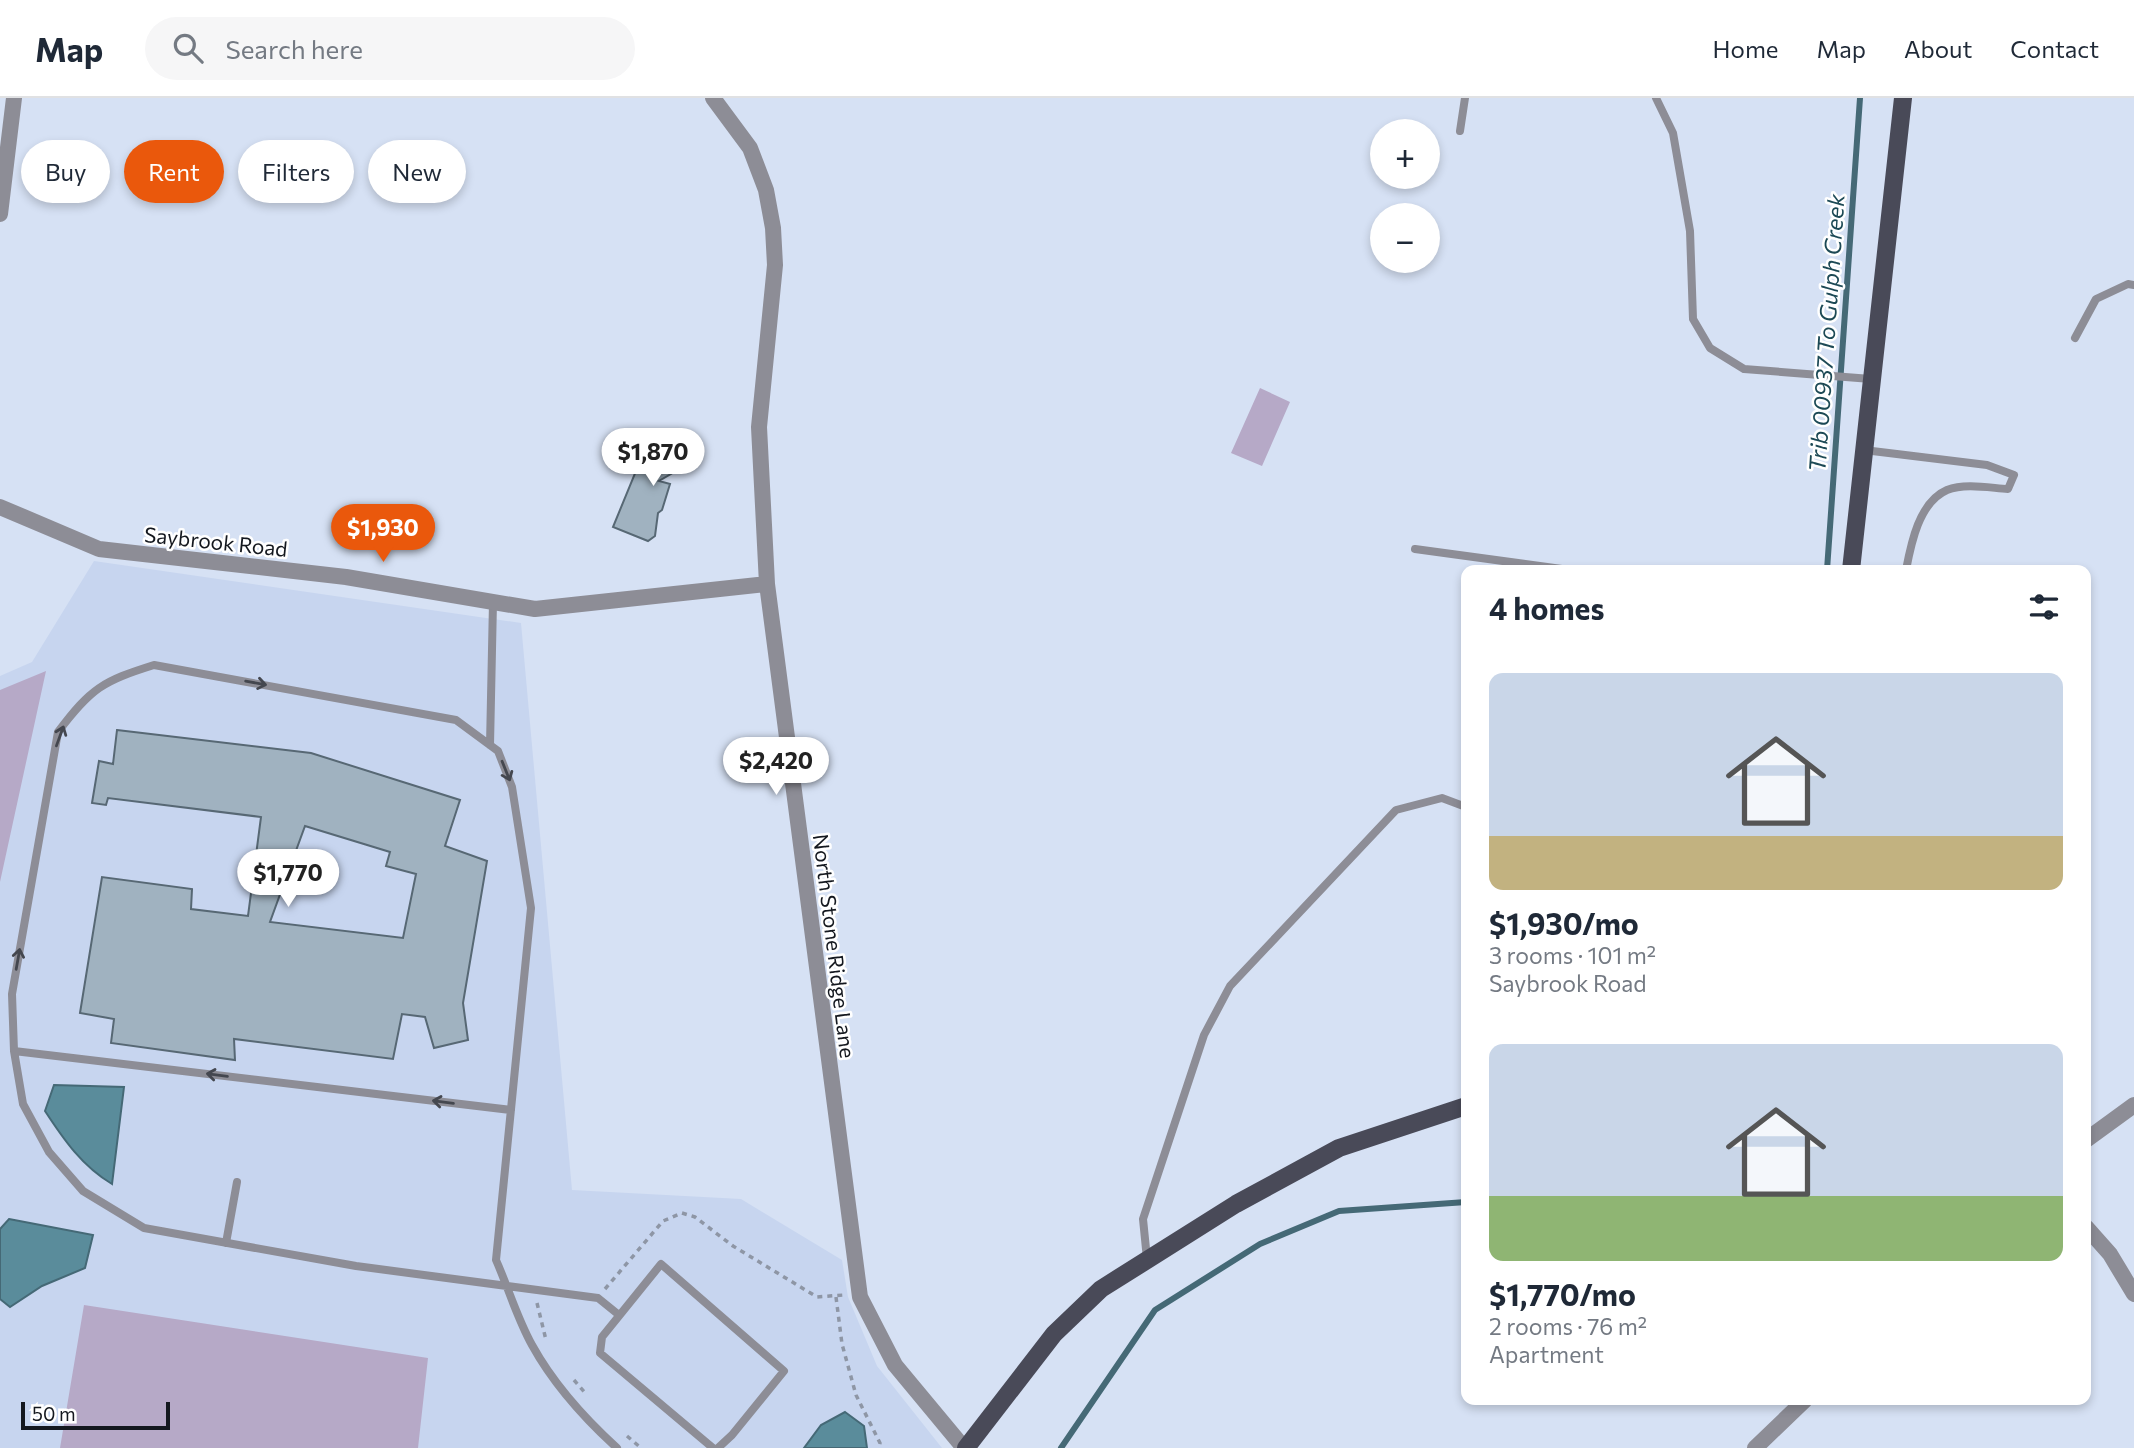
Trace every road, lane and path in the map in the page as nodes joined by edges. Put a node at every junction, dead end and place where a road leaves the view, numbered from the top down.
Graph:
1 (15, 98) edge
2 (713, 98) edge
3 (1465, 98) edge
4 (1656, 98) edge
5 (1903, 98) edge
6 (1460, 131) dead end
7 (0, 214) edge
8 (2134, 285) edge
9 (2075, 338) dead end
10 (1871, 379) junction
11 (1864, 450) junction
12 (0, 507) edge
13 (1415, 549) dead end
14 (1532, 565) edge
15 (1852, 565) edge
16 (1907, 565) edge
17 (767, 584) junction
18 (493, 602) junction
19 (491, 745) junction
20 (1461, 805) edge
21 (14, 1051) junction
22 (2134, 1105) edge
23 (1461, 1108) edge
24 (511, 1110) junction
25 (2091, 1136) edge
26 (237, 1182) dead end
27 (2091, 1233) edge
28 (226, 1243) junction
29 (1147, 1259) junction
30 (507, 1285) junction
31 (533, 1289) junction
32 (859, 1291) junction
33 (2134, 1294) edge
34 (836, 1297) junction
35 (598, 1298) junction
36 (619, 1315) junction
37 (549, 1350) dead end
38 (573, 1378) dead end
39 (589, 1397) dead end
40 (1800, 1405) edge
41 (623, 1432) dead end
42 (617, 1448) edge
43 (641, 1448) edge
44 (713, 1448) edge
45 (718, 1448) edge
46 (879, 1448) edge
47 (965, 1448) edge
48 (1755, 1448) edge

1 - 7 street
2 - 17 street, North Stone Ridge Lane
3 - 6 lane
4 - 10 lane
5 - 10 main road
8 - 9 lane
10 - 11 main road
11 - 15 main road
11 - 16 lane
12 - 18 street, Saybrook Road
13 - 14 lane
17 - 18 street, Saybrook Road
17 - 32 street, North Stone Ridge Lane
18 - 19 lane
21 -> 19 lane
19 -> 24 lane
20 - 29 lane
24 -> 21 lane
21 - 28 lane
22 - 25 street
23 - 29 main road
24 - 30 lane
26 - 28 lane
27 - 33 street
28 - 30 lane
29 - 47 main road
30 - 31 lane
30 - 42 lane
31 - 35 lane
31 - 37 path
32 - 34 path
32 - 47 street, North Stone Ridge Lane
34 - 35 path
34 - 46 path
35 - 36 lane
36 - 44 lane
36 - 45 lane
38 - 39 path
40 - 48 street
41 - 43 path

